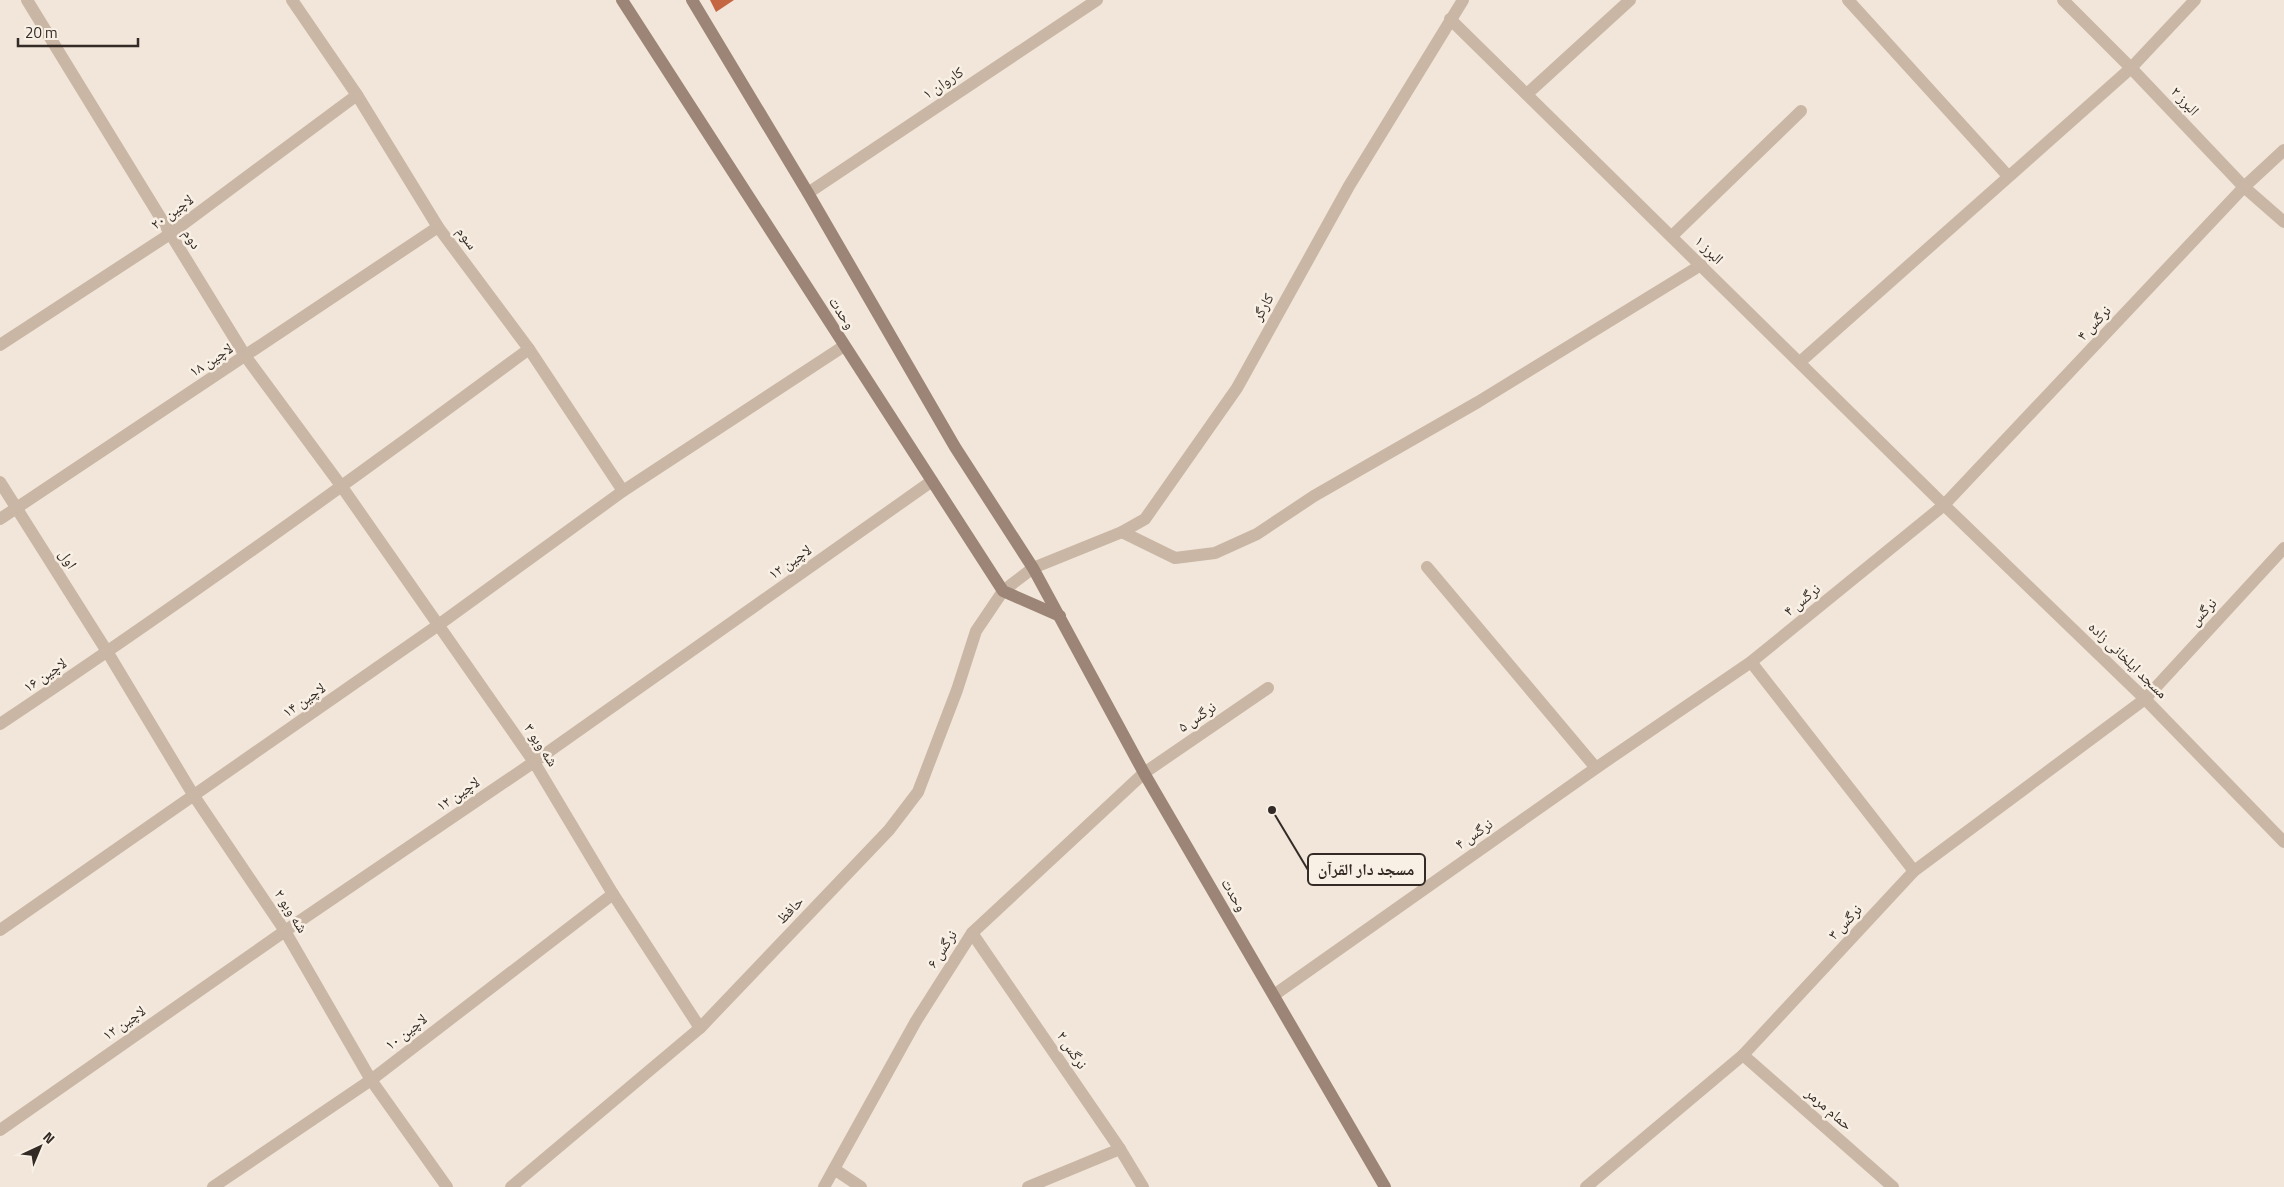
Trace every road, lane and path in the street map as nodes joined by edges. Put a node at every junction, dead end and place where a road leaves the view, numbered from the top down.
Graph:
1 (26, 0) edge
2 (292, 0) edge
3 (622, 0) edge
4 (692, 0) edge
5 (1097, 0) edge
6 (1462, 0) edge
7 (1630, 0) edge
8 (1848, 0) edge
9 (2063, 0) edge
10 (2195, 0) edge
11 (1450, 19) junction
12 (2131, 68) junction
13 (1527, 94) junction
14 (357, 95) junction
15 (1801, 112) dead end
16 (2284, 150) edge
17 (2008, 176) junction
18 (2244, 187) junction
19 (808, 192) junction
20 (2284, 222) edge
21 (438, 227) junction
22 (170, 234) junction
23 (1672, 236) junction
24 (1702, 265) junction
25 (0, 345) edge
26 (844, 346) junction
27 (529, 349) junction
28 (246, 357) junction
29 (1800, 362) junction
30 (932, 481) junction
31 (0, 482) edge
32 (342, 487) junction
33 (623, 491) junction
34 (1944, 505) junction
35 (17, 507) junction
36 (0, 519) edge
37 (1122, 532) junction
38 (2284, 548) edge
39 (1427, 567) dead end
40 (1033, 568) junction
41 (1003, 591) junction
42 (1060, 616) junction
43 (437, 626) junction
44 (108, 653) junction
45 (1751, 662) junction
46 (1268, 688) dead end
47 (2145, 699) junction
48 (0, 724) edge
49 (534, 762) junction
50 (1596, 768) junction
51 (1144, 773) junction
52 (194, 796) junction
53 (2284, 842) edge
54 (1914, 871) junction
55 (613, 894) junction
56 (0, 930) edge
57 (285, 931) junction
58 (972, 933) junction
59 (1274, 995) junction
60 (700, 1028) junction
61 (1743, 1055) junction
62 (371, 1080) junction
63 (0, 1130) edge
64 (1120, 1149) junction
65 (834, 1169) junction
66 (213, 1187) edge
67 (447, 1187) edge
68 (511, 1187) edge
69 (824, 1187) edge
70 (861, 1187) edge
71 (1028, 1187) edge
72 (1143, 1187) edge
73 (1385, 1187) edge
74 (1586, 1187) edge
75 (1893, 1187) edge

1 - 22 street, دوم
2 - 14 street, سوم
3 - 26 main road, وحدت
4 - 19 main road, وحدت
5 - 19 street, کاروان ۱
6 - 11 street, کارگر
7 - 13 street
8 - 17 street
9 - 12 street, البرز ۲
10 - 12 street
11 - 13 street, البرز ۱
11 - 37 street, کارگر
12 - 17 street
12 - 18 street, البرز ۲
13 - 23 street, البرز ۱
14 - 21 street, سوم
14 - 22 street, لاچین ۲۰
15 - 23 street
16 - 18 street, نرگس ۴
17 - 29 street
18 - 20 street, البرز ۲
18 - 34 street, نرگس ۴
19 - 40 main road, وحدت
21 - 27 street, سوم
21 - 28 street, لاچین ۱۸
22 - 25 street, لاچین ۲۰
22 - 28 street, دوم
23 - 24 street, البرز ۱
24 - 29 street, البرز ۱
24 - 37 street
26 - 30 main road, وحدت
26 - 33 street, لاچین ۱۴
27 - 32 street, لاچین ۱۶
27 - 33 street, سوم
28 - 32 street, دوم
28 - 35 street, لاچین ۱۸
29 - 34 street, البرز ۱
30 - 41 main road, وحدت
30 - 49 street, لاچین ۱۲
31 - 35 street, اول
32 - 43 street, شه وبو ۳
32 - 44 street, لاچین ۱۶
33 - 43 street, لاچین ۱۴
34 - 45 street, نرگس ۴
34 - 47 street, مسجد ایلخانی زاده
35 - 36 street, لاچین ۱۸
35 - 44 street, اول
37 - 40 street, کارگر
38 - 47 street, نرگس
39 - 50 street
40 - 41 street, حافظ
40 - 42 main road, وحدت
41 - 42 main road
41 - 60 street, حافظ
42 - 51 main road, وحدت
43 - 49 street, شه وبو ۳
43 - 52 street, لاچین ۱۴
44 - 48 street, لاچین ۱۶
44 - 52 street, شه وبو ۲
45 - 50 street, نرگس ۴
45 - 54 street
46 - 51 street, نرگس ۵
47 - 53 street, مسجد ایلخانی زاده
47 - 54 street, نرگس ۳
49 - 55 street, شه وبو ۳
49 - 57 street, لاچین ۱۲
50 - 59 street, نرگس ۴
51 - 58 street, نرگس ۶
51 - 59 main road, وحدت
52 - 56 street, لاچین ۱۴
52 - 57 street, شه وبو ۲
54 - 61 street, نرگس ۳
55 - 60 street, شه وبو ۳
55 - 62 street, لاچین ۱۰
57 - 62 street, شه وبو ۲
57 - 63 street, لاچین ۱۲
58 - 64 street, نرگس ۲
58 - 65 street, نرگس ۶
59 - 73 main road, وحدت
60 - 68 street, حافظ
61 - 74 street, نرگس ۳
61 - 75 street, حمام مرمر
62 - 66 street, لاچین ۱۰
62 - 67 street, شه وبو ۲
64 - 71 street
64 - 72 street, نرگس ۲
65 - 69 street, نرگس ۶
65 - 70 street

